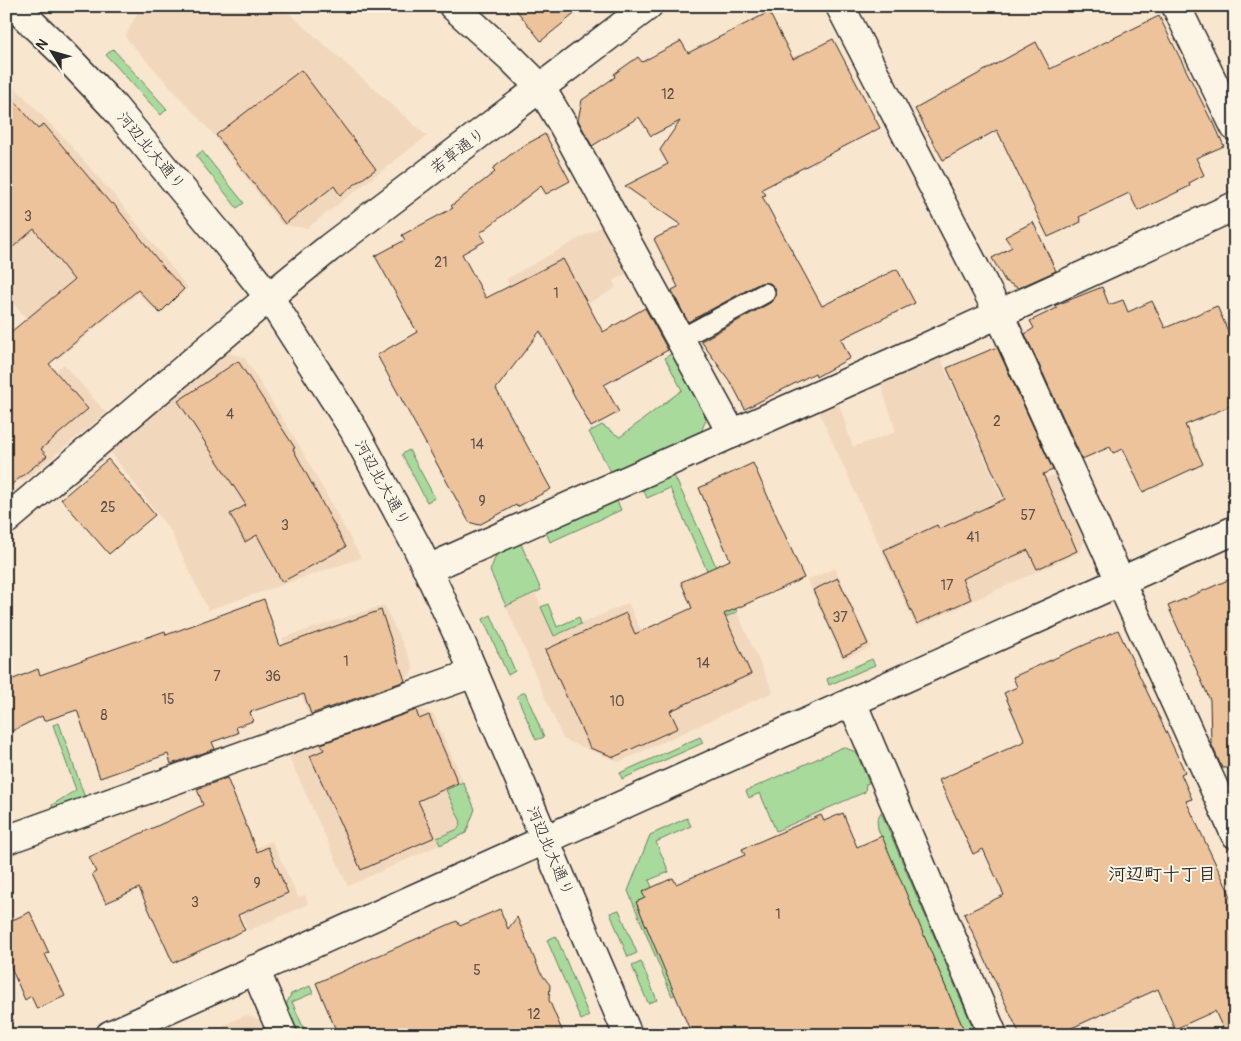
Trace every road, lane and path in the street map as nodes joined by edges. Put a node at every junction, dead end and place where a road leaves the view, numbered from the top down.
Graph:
1 (14, 6) edge
2 (453, 6) edge
3 (648, 6) edge
4 (840, 6) edge
5 (1176, 6) edge
6 (541, 88) junction
7 (1235, 127) edge
8 (1235, 206) edge
9 (765, 293) dead end
10 (269, 297) junction
11 (999, 314) junction
12 (680, 339) junction
13 (732, 434) junction
14 (9, 511) edge
15 (1235, 530) edge
16 (428, 569) junction
17 (1121, 582) junction
18 (474, 673) junction
19 (852, 702) junction
20 (1235, 834) edge
21 (545, 839) junction
22 (6, 840) edge
23 (255, 969) junction
24 (110, 1035) edge
25 (282, 1035) edge
26 (628, 1035) edge
27 (993, 1035) edge

1 - 10 street, 河辺北大通り
2 - 6 street
3 - 6 street, 若草通り
4 - 11 street
5 - 7 street
6 - 10 street, 若草通り
6 - 12 street
8 - 11 street
9 - 12 lane
10 - 14 street, 若草通り
10 - 16 street, 河辺北大通り
11 - 13 street
11 - 17 street
12 - 13 street
13 - 16 street
15 - 17 street
16 - 18 street, 河辺北大通り
17 - 19 street
17 - 20 street
18 - 21 street, 河辺北大通り
18 - 22 street
19 - 21 street
19 - 27 street
21 - 23 street
21 - 26 street, 河辺北大通り
23 - 24 street
23 - 25 street

